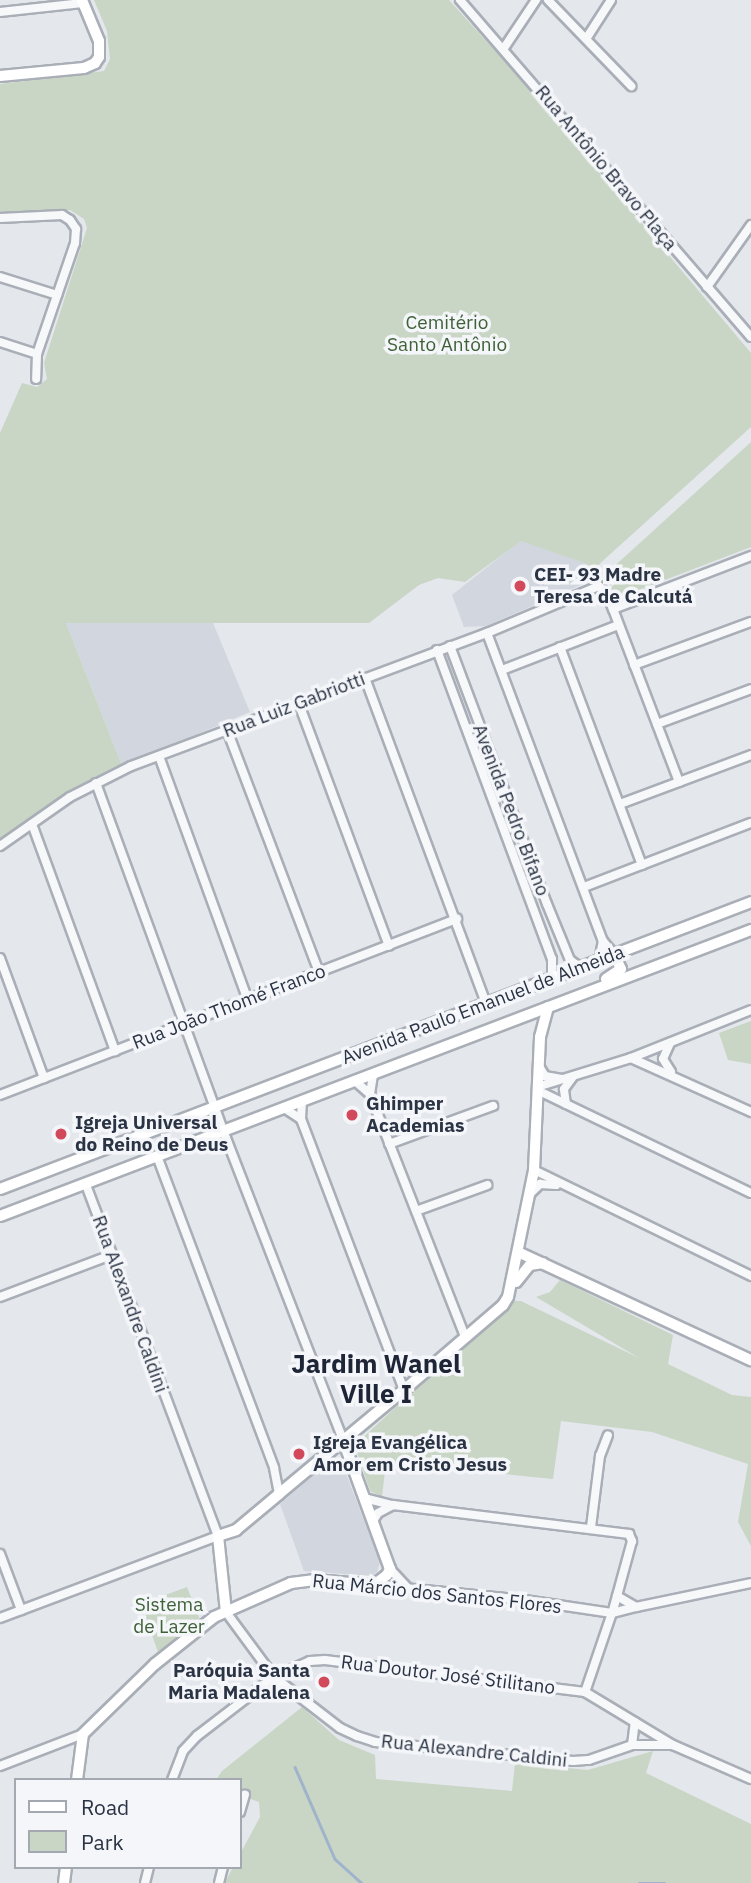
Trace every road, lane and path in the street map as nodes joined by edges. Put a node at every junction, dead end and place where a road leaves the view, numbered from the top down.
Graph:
1 (460, 0) edge
2 (536, 0) edge
3 (548, 0) edge
4 (611, 0) edge
5 (83, 2) edge
6 (0, 12) edge
7 (586, 39) junction
8 (504, 48) junction
9 (0, 76) edge
10 (631, 86) dead end
11 (0, 218) edge
12 (751, 225) edge
13 (0, 277) edge
14 (707, 288) junction
15 (57, 295) junction
16 (751, 337) edge
17 (0, 342) edge
18 (37, 354) junction
19 (36, 379) dead end
20 (751, 556) edge
21 (612, 609) junction
22 (751, 622) edge
23 (618, 625) junction
24 (487, 633) junction
25 (450, 646) junction
26 (560, 647) junction
27 (437, 650) junction
28 (634, 665) junction
29 (502, 670) junction
30 (365, 678) junction
31 (751, 689) edge
32 (299, 704) junction
33 (657, 724) junction
34 (227, 730) junction
35 (751, 755) edge
36 (159, 756) junction
37 (679, 782) junction
38 (96, 783) junction
39 (620, 804) junction
40 (751, 823) edge
41 (32, 824) junction
42 (0, 846) edge
43 (642, 865) junction
44 (584, 887) junction
45 (751, 902) edge
46 (547, 904) junction
47 (534, 910) junction
48 (457, 919) junction
49 (751, 930) edge
50 (603, 941) junction
51 (389, 946) junction
52 (614, 954) junction
53 (0, 958) edge
54 (598, 961) junction
55 (581, 968) junction
56 (319, 972) junction
57 (552, 978) junction
58 (248, 1000) junction
59 (564, 1001) junction
60 (486, 1004) junction
61 (548, 1007) junction
62 (751, 1010) edge
63 (520, 1019) junction
64 (185, 1024) junction
65 (540, 1037) junction
66 (670, 1043) junction
67 (115, 1051) junction
68 (650, 1051) junction
69 (631, 1058) junction
70 (648, 1064) junction
71 (663, 1064) junction
72 (538, 1065) junction
73 (373, 1074) junction
74 (673, 1074) junction
75 (44, 1078) junction
76 (572, 1078) junction
77 (355, 1081) junction
78 (537, 1089) junction
79 (370, 1094) junction
80 (0, 1095) edge
81 (302, 1102) junction
82 (566, 1104) junction
83 (493, 1106) dead end
84 (215, 1107) junction
85 (284, 1108) junction
86 (751, 1112) edge
87 (536, 1117) junction
88 (301, 1119) junction
89 (224, 1131) junction
90 (389, 1144) junction
91 (157, 1156) junction
92 (534, 1175) junction
93 (547, 1182) junction
94 (85, 1183) junction
95 (487, 1185) dead end
96 (0, 1189) edge
97 (569, 1189) junction
98 (751, 1193) edge
99 (530, 1195) junction
100 (416, 1211) junction
101 (0, 1216) edge
102 (520, 1253) junction
103 (111, 1255) junction
104 (545, 1264) junction
105 (751, 1276) edge
106 (512, 1288) junction
107 (0, 1297) edge
108 (465, 1337) junction
109 (751, 1360) edge
110 (404, 1390) junction
111 (336, 1422) junction
112 (362, 1424) junction
113 (608, 1435) dead end
114 (343, 1440) junction
115 (326, 1454) junction
116 (353, 1466) junction
117 (274, 1468) junction
118 (298, 1478) junction
119 (279, 1494) junction
120 (364, 1498) junction
121 (393, 1505) junction
122 (373, 1521) junction
123 (591, 1527) junction
124 (218, 1536) junction
125 (0, 1554) edge
126 (390, 1569) junction
127 (751, 1583) edge
128 (221, 1584) junction
129 (374, 1585) junction
130 (410, 1589) junction
131 (617, 1595) junction
132 (251, 1599) junction
133 (636, 1607) junction
134 (21, 1610) junction
135 (226, 1612) junction
136 (612, 1613) junction
137 (0, 1618) edge
138 (274, 1677) junction
139 (585, 1692) junction
140 (635, 1722) junction
141 (83, 1734) junction
142 (632, 1745) junction
143 (673, 1745) junction
144 (0, 1766) edge
145 (77, 1778) edge
146 (173, 1778) edge
147 (751, 1779) edge
148 (245, 1795) dead end
149 (242, 1805) edge

1 - 8 street, Rua Antônio Bravo Plaça
2 - 8 street
3 - 7 street
4 - 7 street
5 - 6 street
5 - 9 street
7 - 10 street
8 - 14 street, Rua Antônio Bravo Plaça
11 - 15 street
12 - 14 street
13 - 15 street
14 - 16 street, Rua Antônio Bravo Plaça
15 - 18 street
17 - 18 street
18 - 19 street
20 - 21 street
21 - 23 street
21 - 24 street, Rua Luiz Gabriotti
22 - 28 street
23 - 26 street
23 - 28 street
24 - 25 street, Rua Luiz Gabriotti
24 - 29 street
25 - 27 street, Rua Luiz Gabriotti
25 - 46 street, Avenida Pedro Bifano
26 - 29 street
26 - 39 street
27 - 30 street, Rua Luiz Gabriotti
27 - 47 street, Avenida Pedro Bifano
28 - 33 street
29 - 44 street
30 - 32 street, Rua Luiz Gabriotti
30 - 48 street
31 - 33 street
32 - 34 street, Rua Luiz Gabriotti
32 - 51 street
33 - 37 street
34 - 36 street, Rua Luiz Gabriotti
34 - 56 street
35 - 37 street
36 - 38 street, Rua Luiz Gabriotti
36 - 58 street
37 - 39 street
38 - 41 street, Rua Luiz Gabriotti
38 - 64 street
39 - 43 street
40 - 43 street
41 - 42 street, Rua Luiz Gabriotti
41 - 67 street
43 - 44 street
44 - 50 street
45 - 52 street, Avenida Paulo Emanuel de Almeida
46 - 47 street
46 - 55 street, Avenida Pedro Bifano
47 - 57 street, Avenida Pedro Bifano
48 - 51 street, Rua João Thomé Franco
48 - 60 street
49 - 59 street, Avenida Paulo Emanuel de Almeida
50 - 52 street
50 - 54 street
51 - 56 street, Rua João Thomé Franco
52 - 54 street, Avenida Paulo Emanuel de Almeida
52 - 59 street
53 - 75 street
54 - 55 street, Avenida Paulo Emanuel de Almeida
55 - 57 street, Avenida Paulo Emanuel de Almeida
56 - 58 street, Rua João Thomé Franco
57 - 60 street, Avenida Paulo Emanuel de Almeida
58 - 64 street, Rua João Thomé Franco
59 - 61 street, Avenida Paulo Emanuel de Almeida
60 - 84 street, Avenida Paulo Emanuel de Almeida
61 - 63 street, Avenida Paulo Emanuel de Almeida
61 - 65 street
62 - 66 street
63 - 65 street
63 - 73 street, Avenida Paulo Emanuel de Almeida
64 - 67 street, Rua João Thomé Franco
64 - 84 street
65 - 72 street
66 - 68 street
66 - 71 street
67 - 75 street, Rua João Thomé Franco
68 - 69 street
68 - 70 street
68 - 71 street
69 - 70 street
69 - 76 street
70 - 74 street
71 - 74 street
72 - 76 street
72 - 78 street
73 - 77 street, Avenida Paulo Emanuel de Almeida
73 - 79 street
74 - 86 street
75 - 80 street, Rua João Thomé Franco
76 - 78 street
76 - 82 street
77 - 79 street
77 - 81 street, Avenida Paulo Emanuel de Almeida
78 - 82 street
78 - 87 street
79 - 90 street
81 - 85 street, Avenida Paulo Emanuel de Almeida
81 - 88 street
82 - 87 street
82 - 98 street
83 - 90 street
84 - 89 street
84 - 96 street, Avenida Paulo Emanuel de Almeida
85 - 88 street
85 - 89 street, Avenida Paulo Emanuel de Almeida
87 - 92 street
88 - 110 street
89 - 91 street, Avenida Paulo Emanuel de Almeida
89 - 111 street
90 - 100 street
91 - 94 street, Avenida Paulo Emanuel de Almeida
91 - 117 street
92 - 93 street
92 - 97 street
92 - 99 street
93 - 97 street
93 - 99 street
94 - 101 street, Avenida Paulo Emanuel de Almeida
94 - 103 street, Rua Alexandre Caldini
95 - 100 street
97 - 105 street
99 - 102 street
100 - 108 street
102 - 104 street
102 - 106 street
103 - 107 street
103 - 124 street, Rua Alexandre Caldini
104 - 106 street
104 - 109 street
106 - 108 street
108 - 110 street
110 - 112 street
111 - 112 street
111 - 114 street
112 - 114 street
113 - 123 street
114 - 115 street
114 - 116 street
115 - 116 street
115 - 118 street
116 - 120 street
117 - 118 street
117 - 119 street
118 - 119 street
119 - 124 street
120 - 121 street
120 - 122 street
121 - 122 street
121 - 123 street
122 - 126 street
123 - 131 street
124 - 128 street, Rua Alexandre Caldini
124 - 134 street
125 - 134 street
126 - 129 street
126 - 130 street
127 - 133 street, Rua Márcio dos Santos Flores
128 - 132 street
128 - 135 street, Rua Alexandre Caldini
129 - 130 street, Rua Márcio dos Santos Flores
129 - 132 street, Rua Márcio dos Santos Flores
130 - 136 street, Rua Márcio dos Santos Flores
131 - 133 street
131 - 136 street
132 - 135 street, Rua Márcio dos Santos Flores
133 - 136 street, Rua Márcio dos Santos Flores
134 - 137 street
135 - 138 street, Rua Alexandre Caldini
135 - 141 street, Rua Márcio dos Santos Flores
136 - 139 street
138 - 139 street, Rua Doutor José Stilitano
138 - 142 street, Rua Alexandre Caldini
138 - 146 street, Rua Doutor José Stilitano
139 - 140 street, Rua Doutor José Stilitano
140 - 142 street
140 - 143 street, Rua Doutor José Stilitano
141 - 144 street
141 - 145 street
142 - 143 street, Rua Alexandre Caldini
143 - 147 street, Rua Doutor José Stilitano
148 - 149 street

